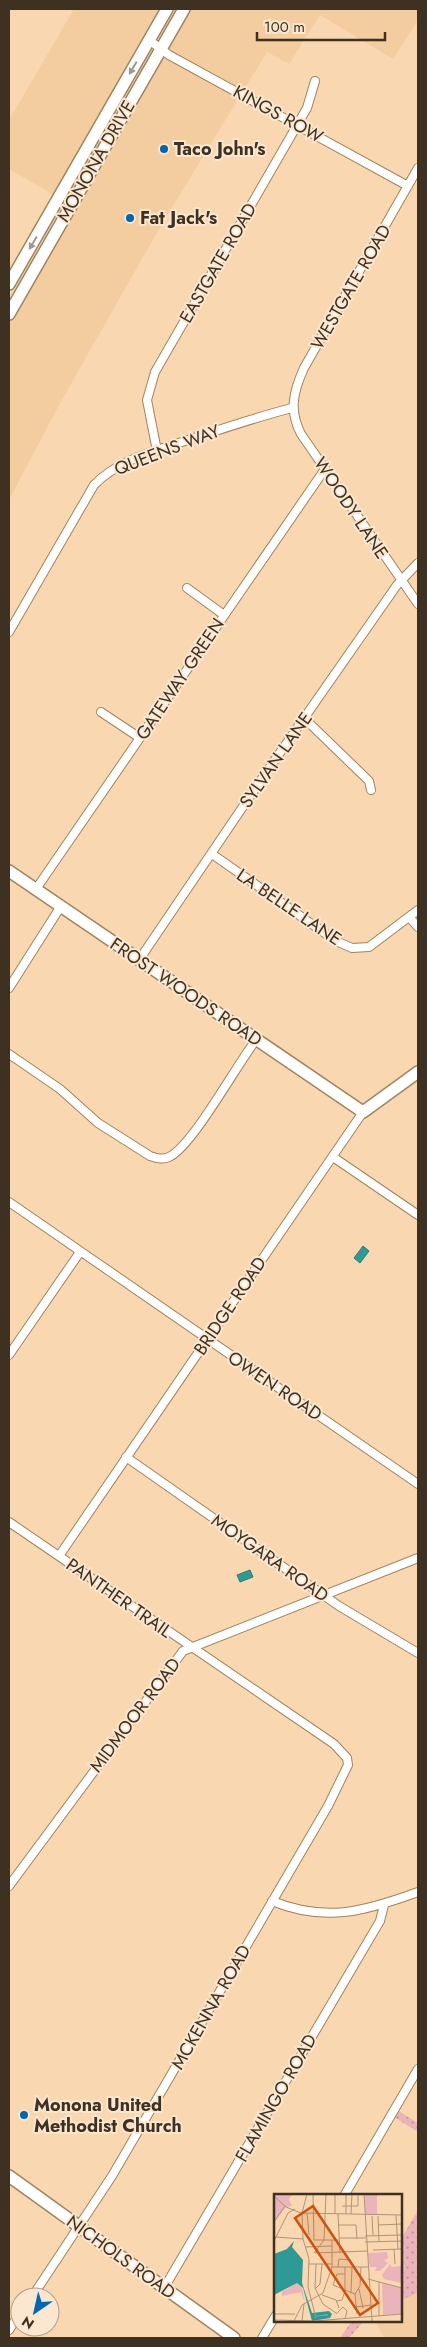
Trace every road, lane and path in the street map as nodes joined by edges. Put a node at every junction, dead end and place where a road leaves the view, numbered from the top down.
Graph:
1 (167, 9) edge
2 (184, 9) edge
3 (149, 40) junction
4 (161, 49) junction
5 (315, 80) dead end
6 (297, 125) junction
7 (418, 168) edge
8 (408, 186) junction
9 (9, 284) edge
10 (9, 314) edge
11 (292, 408) junction
12 (157, 451) junction
13 (325, 469) junction
14 (418, 563) edge
15 (401, 580) junction
16 (187, 588) dead end
17 (418, 604) edge
18 (224, 615) junction
19 (9, 632) edge
20 (101, 712) dead end
21 (305, 719) junction
22 (140, 738) junction
23 (371, 790) dead end
24 (212, 854) junction
25 (9, 871) edge
26 (36, 889) junction
27 (61, 906) junction
28 (418, 910) edge
29 (409, 917) junction
30 (418, 927) edge
31 (139, 960) junction
32 (9, 988) edge
33 (256, 1040) junction
34 (9, 1054) edge
35 (418, 1072) edge
36 (363, 1112) junction
37 (333, 1157) junction
38 (9, 1202) edge
39 (418, 1215) edge
40 (80, 1252) junction
41 (208, 1340) junction
42 (9, 1354) edge
43 (126, 1457) junction
44 (418, 1484) edge
45 (9, 1522) edge
46 (59, 1556) junction
47 (418, 1558) edge
48 (324, 1595) junction
49 (190, 1647) junction
50 (418, 1653) edge
51 (348, 1762) joint
52 (9, 1886) edge
53 (418, 1892) edge
54 (272, 1901) junction
55 (384, 1905) junction
56 (418, 2069) edge
57 (9, 2176) edge
58 (345, 2194) edge
59 (79, 2226) junction
60 (39, 2287) edge
61 (164, 2288) junction
62 (274, 2317) edge
63 (234, 2338) edge
64 (262, 2338) edge

1 - 3 street, MONONA DRIVE
2 - 4 street, MONONA DRIVE
3 - 4 street, KINGS ROW
3 -> 9 street, MONONA DRIVE
4 - 6 street, KINGS ROW
4 - 10 street, MONONA DRIVE
5 - 6 street, EASTGATE ROAD
6 - 8 street, KINGS ROW
6 - 12 street, EASTGATE ROAD
7 - 8 street, WESTGATE ROAD
8 - 11 street, WESTGATE ROAD
11 - 12 street, QUEENS WAY
11 - 13 street, WOODY LANE
12 - 19 street, QUEENS WAY
13 - 15 street, WOODY LANE
13 - 18 street, GATEWAY GREEN
14 - 15 street, SYLVAN LANE
15 - 17 street, WOODY LANE
15 - 21 street, SYLVAN LANE
16 - 18 street
18 - 22 street, GATEWAY GREEN
20 - 22 street
21 - 23 street
21 - 24 street, SYLVAN LANE
22 - 26 street, GATEWAY GREEN
24 - 29 street, LA BELLE LANE
24 - 31 street, SYLVAN LANE
25 - 26 street, FROST WOODS ROAD
26 - 27 street, FROST WOODS ROAD
27 - 31 street, FROST WOODS ROAD
27 - 32 street
28 - 29 street, LA BELLE LANE
29 - 30 street
31 - 33 street, FROST WOODS ROAD
33 - 34 street
33 - 36 street, FROST WOODS ROAD
35 - 36 street, BRIDGE ROAD
36 - 37 street, BRIDGE ROAD
37 - 39 street
37 - 41 street, BRIDGE ROAD
38 - 40 street, OWEN ROAD
40 - 41 street, OWEN ROAD
40 - 42 street
41 - 43 street, BRIDGE ROAD
41 - 44 street, OWEN ROAD
43 - 46 street, BRIDGE ROAD
43 - 48 street, MOYGARA ROAD
45 - 46 street, PANTHER TRAIL
46 - 49 street, PANTHER TRAIL
47 - 48 street, MIDMOOR ROAD
48 - 49 street, MIDMOOR ROAD
48 - 50 street, MOYGARA ROAD
49 - 51 street, PANTHER TRAIL
49 - 52 street, MIDMOOR ROAD
51 - 54 street, MCKENNA ROAD
53 - 55 street
54 - 55 street
54 - 59 street, MCKENNA ROAD
55 - 61 street, FLAMINGO ROAD
56 - 58 street
57 - 59 street, NICHOLS ROAD
59 - 60 street, MCKENNA ROAD
59 - 61 street, NICHOLS ROAD
61 - 63 street, NICHOLS ROAD
62 - 64 street

